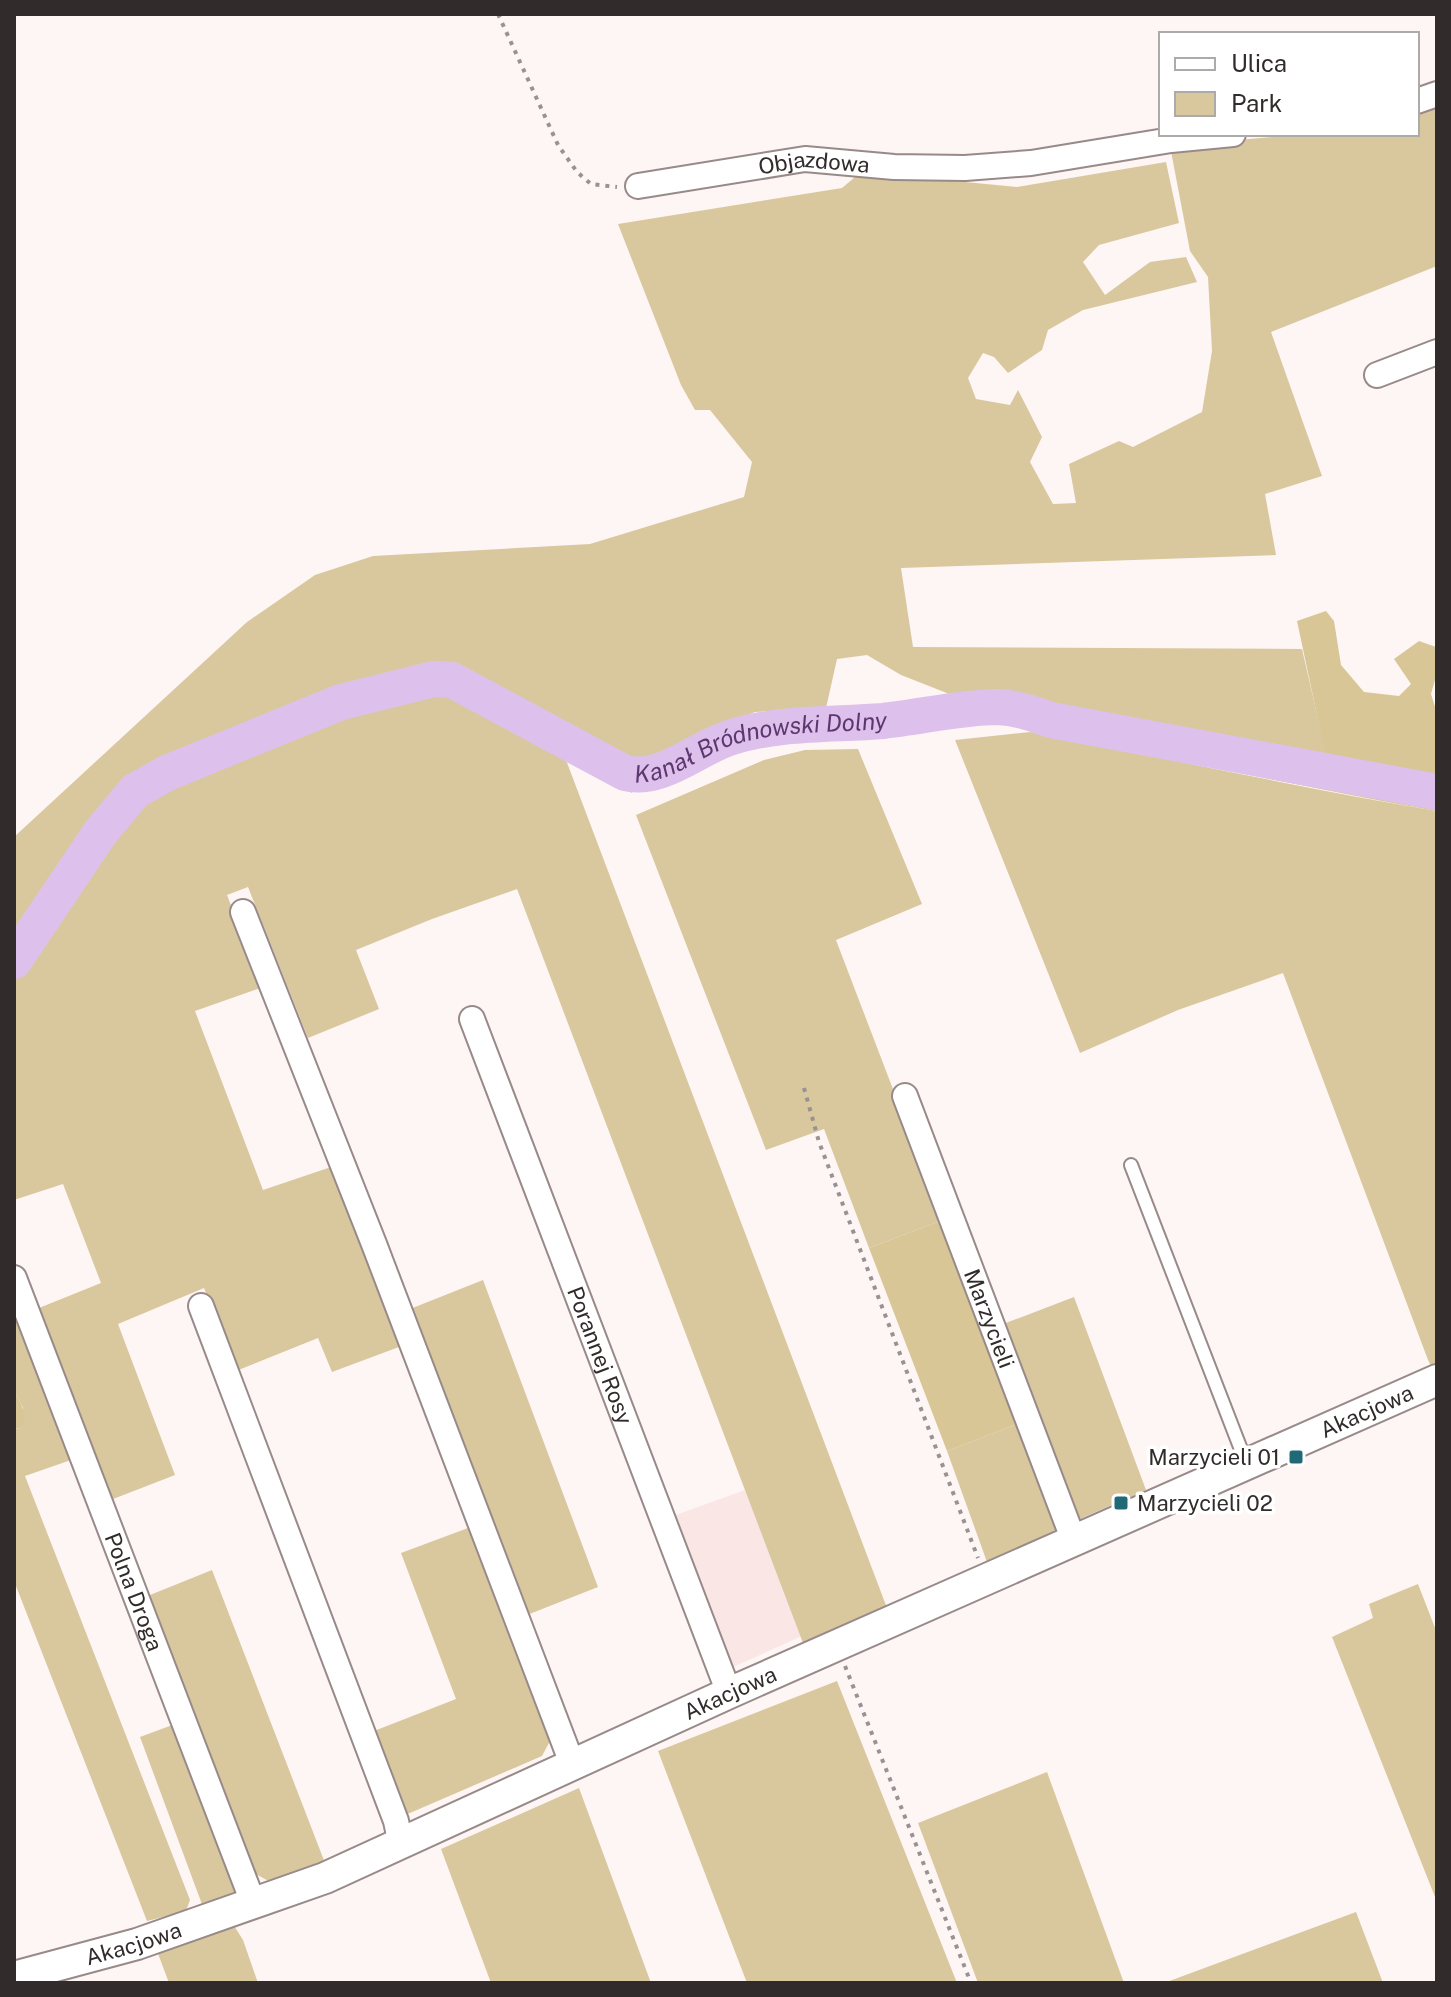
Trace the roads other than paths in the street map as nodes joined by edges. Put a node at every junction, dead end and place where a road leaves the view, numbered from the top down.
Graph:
1 (1212, 136) edge
2 (638, 186) road end
3 (1437, 352) edge
4 (1377, 375) dead end
5 (243, 912) dead end
6 (472, 1019) dead end
7 (905, 1096) dead end
8 (1131, 1165) dead end
9 (14, 1278) edge
10 (201, 1306) dead end
11 (1437, 1380) edge
12 (1247, 1465) junction
13 (1074, 1541) junction
14 (729, 1693) junction
15 (573, 1766) junction
16 (401, 1845) junction
17 (254, 1905) junction
18 (14, 1977) edge

1 - 2 street, Objazdowa
3 - 4 street
5 - 15 street
6 - 14 street, Porannej Rosy
7 - 13 street, Marzycieli
8 - 12 lane
9 - 17 street, Polna Droga
10 - 16 street
11 - 12 street, Akacjowa
12 - 13 street, Akacjowa
13 - 14 street, Akacjowa
14 - 15 street, Akacjowa
15 - 16 street, Akacjowa
16 - 17 street, Akacjowa
17 - 18 street, Akacjowa

